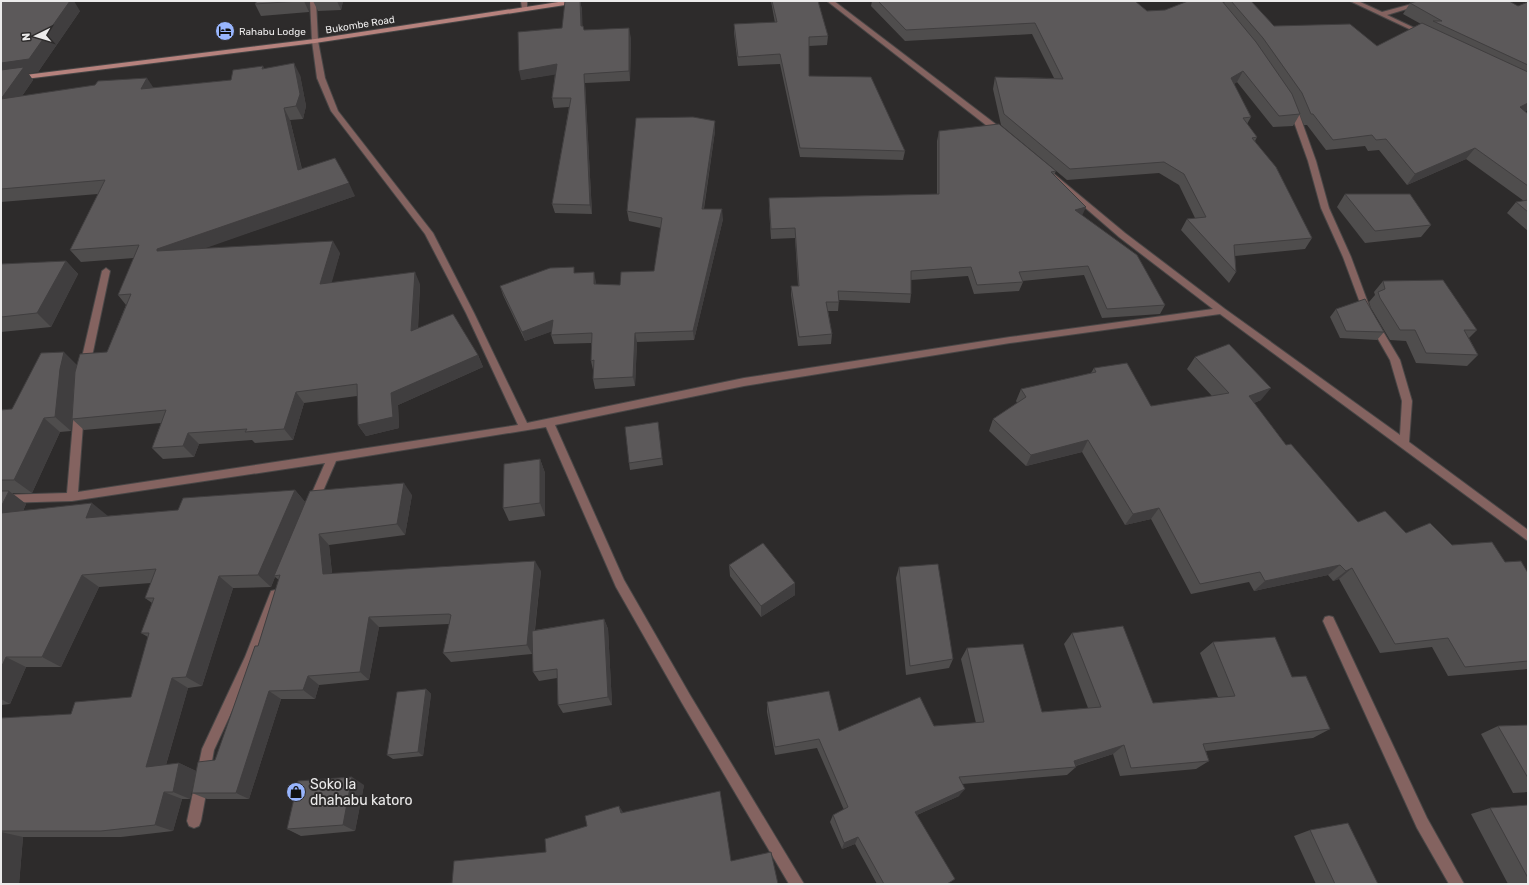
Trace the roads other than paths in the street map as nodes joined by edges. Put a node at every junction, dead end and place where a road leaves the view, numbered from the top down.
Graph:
1 (312, 1) edge
2 (524, 1) edge
3 (578, 1) edge
4 (830, 1) edge
5 (1353, 1) edge
6 (1430, 1) edge
7 (525, 9) junction
8 (1382, 14) junction
9 (1429, 36) edge
10 (315, 41) junction
11 (1, 80) edge
12 (1287, 100) edge
13 (1008, 138) edge
14 (1044, 168) edge
15 (106, 271) dead end
16 (1222, 311) junction
17 (83, 376) edge
18 (80, 398) edge
19 (549, 423) junction
20 (524, 428) junction
21 (1404, 443) junction
22 (333, 457) junction
23 (72, 497) junction
24 (1, 499) edge
25 (308, 514) edge
26 (1528, 536) edge
27 (278, 586) edge
28 (1329, 621) dead end
29 (194, 821) dead end
30 (797, 884) edge
31 (1457, 884) edge

1 - 10 street
2 - 7 street
3 - 7 main road, Bukombe Road
4 - 13 street
5 - 8 street
6 - 8 street
7 - 10 main road, Bukombe Road
8 - 9 street
10 - 11 main road, Bukombe Road
10 - 20 street
12 - 21 street
14 - 16 street
15 - 17 street
16 - 19 street
16 - 21 street
18 - 23 street
19 - 20 street
19 - 30 street
20 - 22 street
21 - 26 street
22 - 23 street
22 - 25 street
23 - 24 street
27 - 29 street
28 - 31 street

